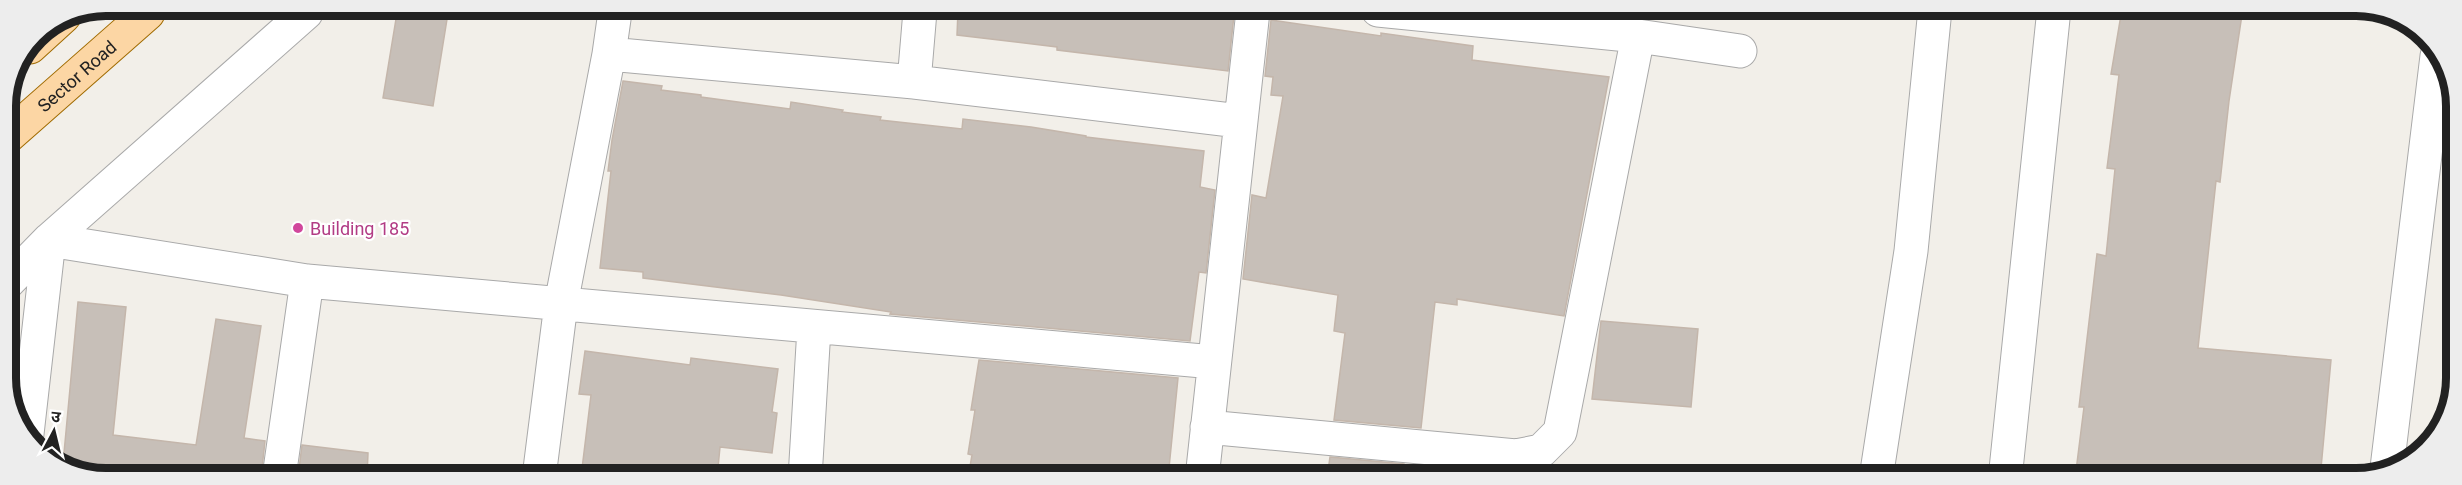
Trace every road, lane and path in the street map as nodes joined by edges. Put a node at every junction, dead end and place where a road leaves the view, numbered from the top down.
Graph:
1 (145, 16) edge
2 (303, 16) edge
3 (614, 16) edge
4 (920, 16) edge
5 (1252, 16) edge
6 (1438, 16) edge
7 (1934, 16) edge
8 (2053, 16) edge
9 (1638, 36) junction
10 (1740, 51) dead end
11 (609, 54) junction
12 (2436, 67) edge
13 (914, 82) junction
14 (1239, 121) junction
15 (17, 128) edge
16 (50, 240) junction
17 (17, 273) edge
18 (307, 281) junction
19 (561, 304) junction
20 (814, 328) junction
21 (1214, 362) junction
22 (28, 422) edge
23 (1207, 426) junction
24 (2388, 463) edge
25 (280, 468) edge
26 (540, 468) edge
27 (806, 468) edge
28 (1203, 468) edge
29 (1878, 468) edge
30 (2006, 468) edge

1 - 15 main road, Sector Road
2 - 16 street
3 - 11 street
4 - 13 street
5 - 14 street
6 - 9 street
7 - 29 street
8 - 30 street
9 - 10 street
9 - 23 street
11 - 13 street
11 - 19 street
12 - 24 street
13 - 14 street
14 - 21 street
16 - 17 street
16 - 18 street
16 - 22 street
18 - 19 street
18 - 25 street
19 - 20 street
19 - 26 street
20 - 21 street
20 - 27 street
21 - 23 street
23 - 28 street

